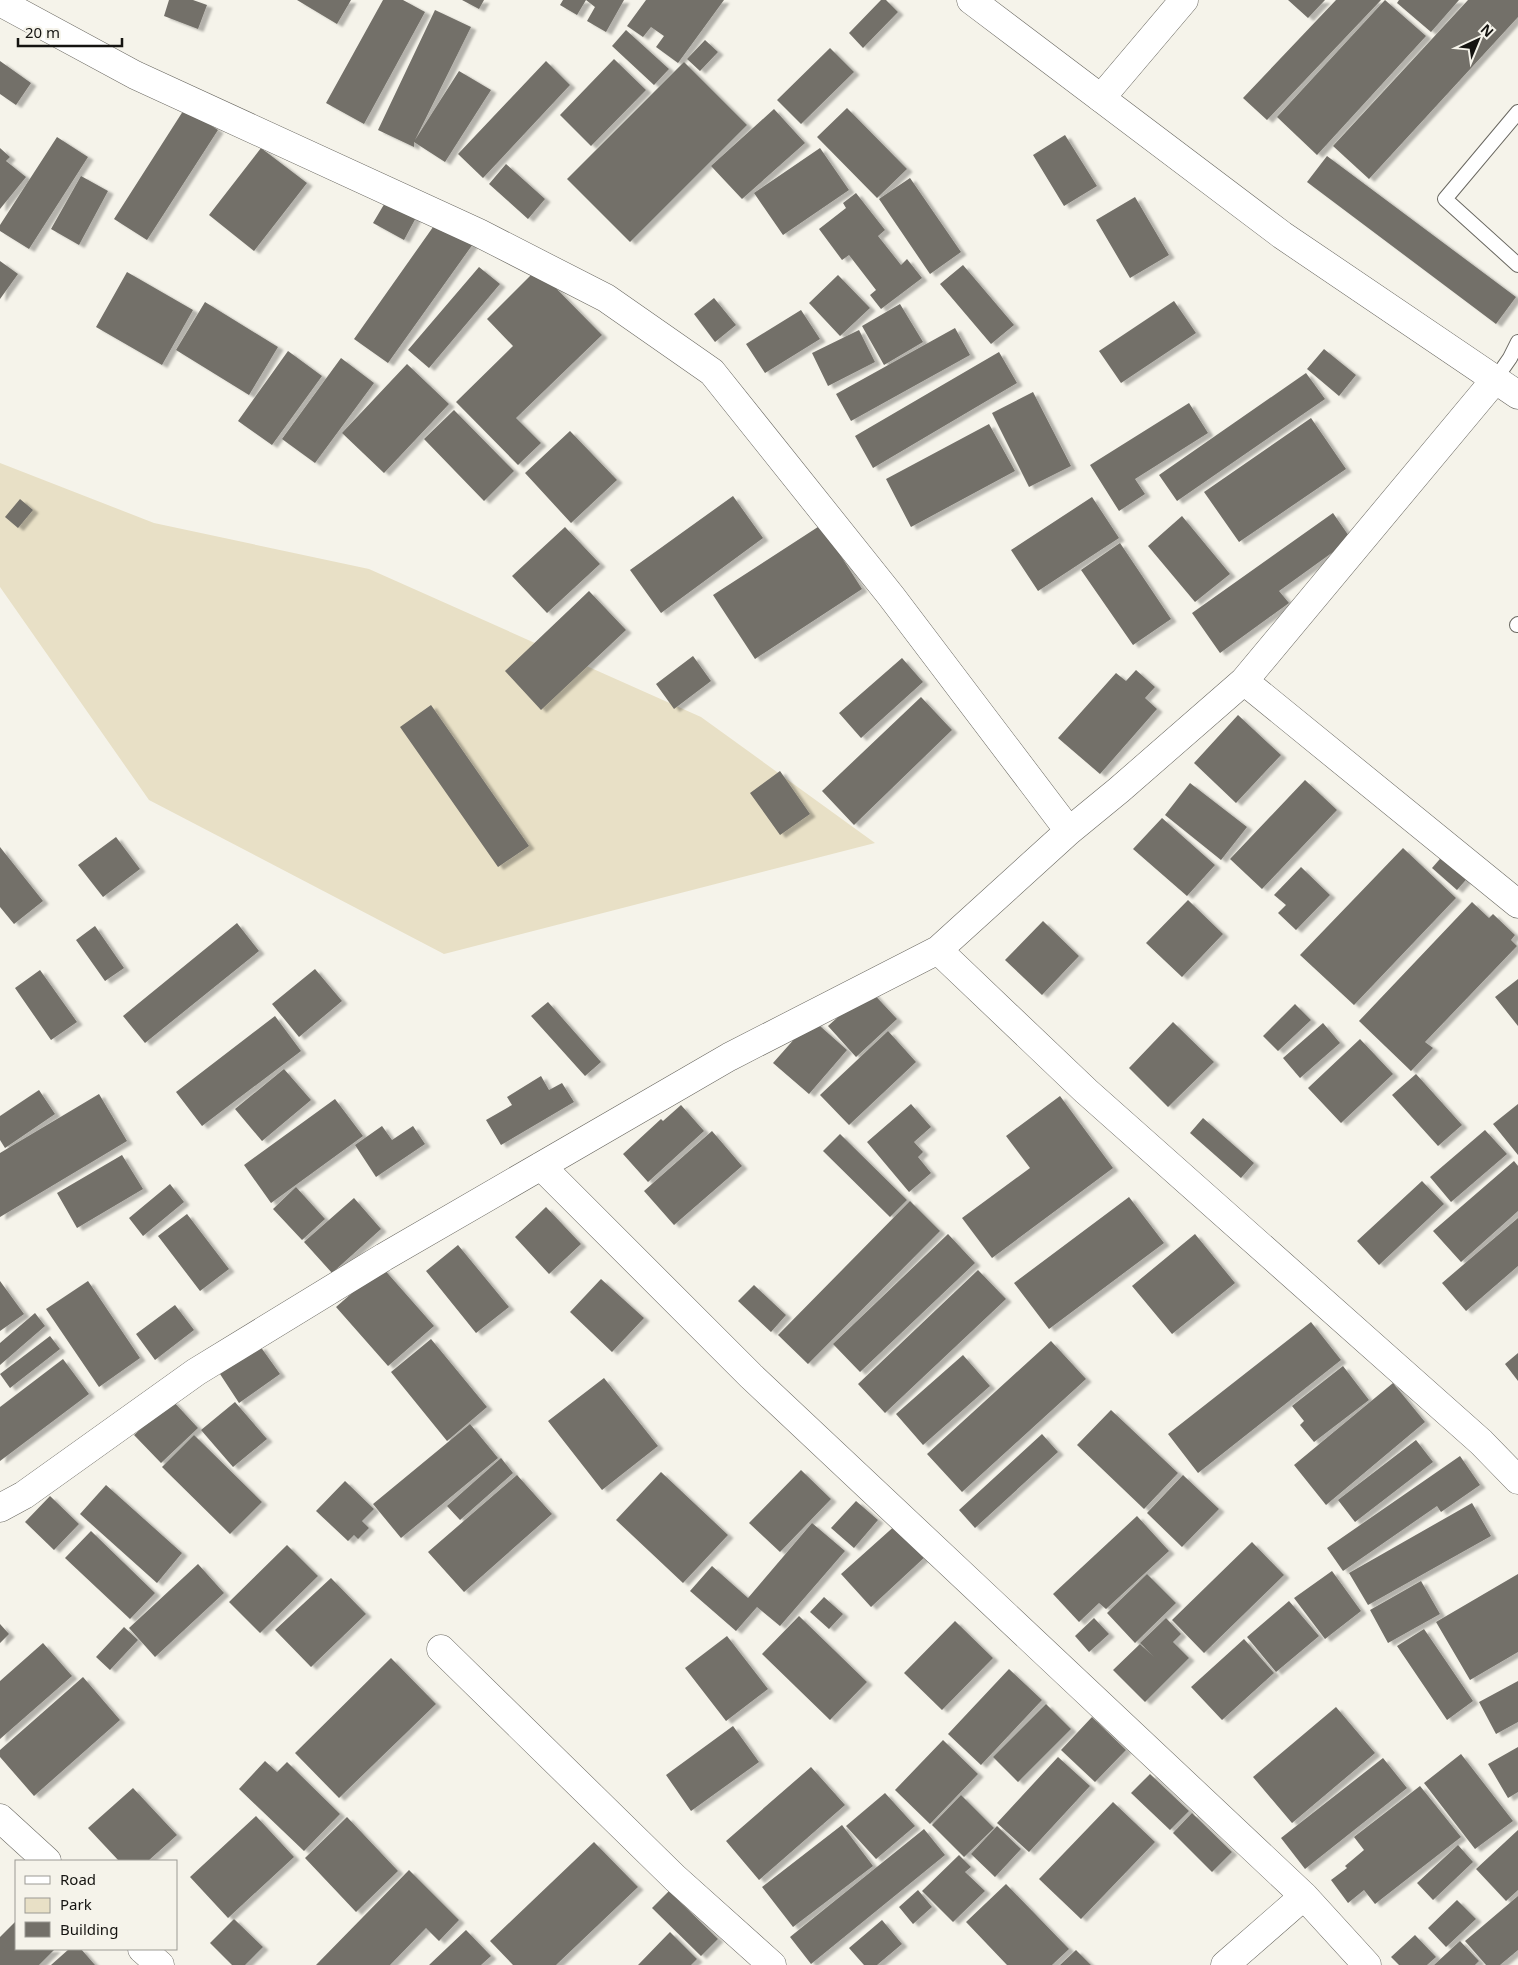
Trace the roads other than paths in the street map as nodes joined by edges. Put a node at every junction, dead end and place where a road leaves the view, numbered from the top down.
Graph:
1 (971, 0) edge
2 (0, 2) edge
3 (1175, 4) edge
4 (1102, 98) junction
5 (1518, 112) edge
6 (1518, 265) edge
7 (1518, 342) edge
8 (1494, 381) junction
9 (1518, 395) edge
10 (1244, 681) junction
11 (1069, 831) junction
12 (1518, 904) edge
13 (938, 950) junction
14 (541, 1166) junction
15 (1518, 1480) edge
16 (0, 1508) edge
17 (441, 1648) dead end
18 (0, 1818) edge
19 (46, 1860) edge
20 (1304, 1896) junction
21 (143, 1950) edge
22 (160, 1965) edge
23 (772, 1965) edge
24 (1225, 1965) edge
25 (1367, 1965) edge

1 - 4 street
2 - 11 street
3 - 4 street
4 - 8 street
5 - 6 lane
7 - 8 lane
8 - 9 street
8 - 10 street
10 - 11 street
10 - 12 street
11 - 13 street
13 - 14 street
13 - 15 street
14 - 16 street
14 - 20 street
17 - 23 street
18 - 19 street
20 - 24 street
20 - 25 street
21 - 22 street

